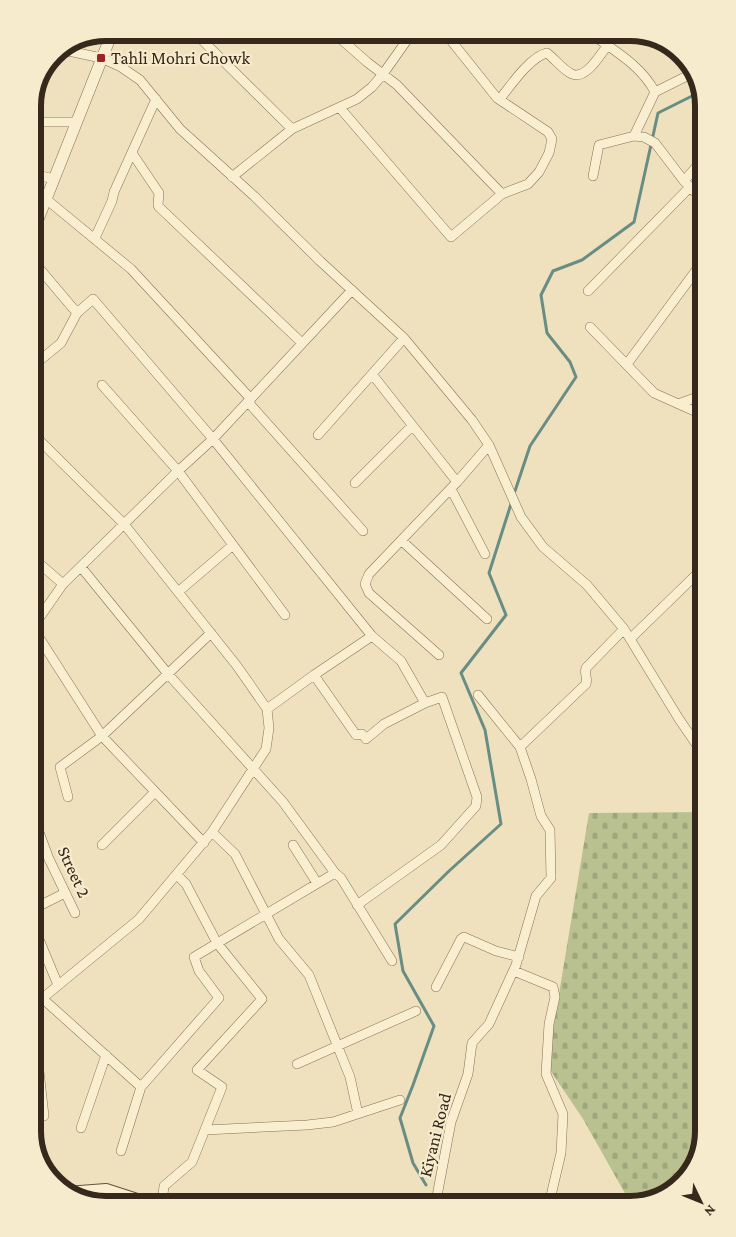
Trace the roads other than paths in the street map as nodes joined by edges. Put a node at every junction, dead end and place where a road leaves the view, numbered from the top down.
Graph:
1 (108, 41) edge
2 (204, 41) edge
3 (344, 41) edge
4 (406, 41) edge
5 (452, 41) edge
6 (600, 41) edge
7 (607, 46) junction
8 (80, 47) edge
9 (71, 52) edge
10 (85, 55) junction
11 (101, 58) junction
12 (383, 74) junction
13 (687, 76) edge
14 (655, 92) junction
15 (156, 99) junction
16 (500, 99) junction
17 (340, 108) junction
18 (41, 122) edge
19 (76, 122) junction
20 (292, 129) junction
21 (639, 137) junction
22 (132, 153) junction
23 (695, 173) edge
24 (41, 176) edge
25 (593, 176) dead end
26 (232, 177) junction
27 (54, 179) junction
28 (687, 184) junction
29 (695, 192) edge
30 (502, 194) junction
31 (46, 199) junction
32 (41, 212) edge
33 (95, 238) junction
34 (41, 271) edge
35 (695, 273) edge
36 (352, 290) junction
37 (588, 291) dead end
38 (76, 313) junction
39 (590, 327) dead end
40 (404, 338) junction
41 (302, 343) junction
42 (41, 359) edge
43 (627, 364) junction
44 (372, 374) junction
45 (102, 385) dead end
46 (695, 398) edge
47 (250, 400) junction
48 (678, 404) junction
49 (695, 411) edge
50 (412, 426) junction
51 (318, 435) dead end
52 (214, 439) junction
53 (41, 442) edge
54 (489, 445) junction
55 (178, 471) junction
56 (355, 483) dead end
57 (454, 486) junction
58 (124, 524) junction
59 (363, 531) dead end
60 (402, 541) junction
61 (233, 544) junction
62 (486, 554) dead end
63 (41, 565) edge
64 (81, 567) junction
65 (695, 577) edge
66 (63, 584) junction
67 (178, 592) junction
68 (285, 615) dead end
69 (41, 616) edge
70 (487, 618) dead end
71 (624, 629) junction
72 (211, 633) junction
73 (372, 636) junction
74 (630, 639) junction
75 (41, 641) edge
76 (439, 655) dead end
77 (168, 674) junction
78 (314, 675) junction
79 (478, 695) dead end
80 (425, 703) junction
81 (267, 710) junction
82 (102, 736) junction
83 (695, 741) edge
84 (520, 747) junction
85 (253, 768) junction
86 (155, 792) junction
87 (68, 797) dead end
88 (212, 832) junction
89 (41, 839) edge
90 (204, 843) junction
91 (102, 844) dead end
92 (293, 845) dead end
93 (335, 873) junction
94 (177, 875) junction
95 (317, 884) junction
96 (65, 893) junction
97 (41, 905) edge
98 (357, 905) junction
99 (76, 913) dead end
100 (266, 914) junction
101 (216, 943) junction
102 (41, 946) edge
103 (518, 957) junction
104 (392, 961) dead end
105 (514, 971) junction
106 (58, 985) junction
107 (436, 987) dead end
108 (42, 998) joint
109 (416, 1011) dead end
110 (337, 1045) junction
111 (106, 1055) junction
112 (296, 1064) dead end
113 (141, 1087) junction
114 (41, 1089) edge
115 (400, 1100) dead end
116 (358, 1114) junction
117 (44, 1116) dead end
118 (81, 1128) dead end
119 (205, 1130) junction
120 (121, 1151) dead end
121 (85, 1192) edge
122 (125, 1196) edge
123 (163, 1196) edge
124 (437, 1196) edge
125 (552, 1196) edge

1 - 11 street
2 - 20 street
3 - 12 street
4 - 12 street
5 - 16 street
6 - 7 street
7 - 14 street
7 - 16 street
8 - 10 street
9 - 10 street
10 - 11 street
11 - 15 street
11 - 19 street
12 - 17 street
12 - 30 street
13 - 14 street
14 - 21 street
15 - 22 street
15 - 26 street
16 - 30 street
17 - 20 street
17 - 30 street
18 - 19 street
19 - 27 street
20 - 26 street
21 - 25 street
21 - 28 street
22 - 33 street
22 - 41 street
23 - 28 street
24 - 27 street
26 - 36 street
27 - 31 street
28 - 29 street
28 - 37 street
31 - 32 street
31 - 33 street
33 - 47 street
34 - 38 street
35 - 43 street
36 - 40 street
36 - 41 street
38 - 42 street
38 - 52 street
39 - 43 street
40 - 44 street
40 - 54 street
41 - 47 street
43 - 48 street
44 - 50 street
44 - 51 street
45 - 55 street
46 - 48 street
47 - 52 street
47 - 59 street
48 - 49 street
50 - 56 street
50 - 57 street
52 - 55 street
52 - 73 street
53 - 58 street
54 - 57 street
54 - 71 street
55 - 58 street
55 - 61 street
57 - 60 street
57 - 62 street
58 - 64 street
58 - 67 street
60 - 70 street
60 - 76 street
61 - 67 street
61 - 68 street
63 - 66 street
64 - 66 street
64 - 77 street
65 - 74 street
66 - 69 street
67 - 72 street
71 - 74 street
71 - 84 street
72 - 77 street
72 - 81 street
73 - 78 street
73 - 80 street
74 - 83 street
75 - 82 street
77 - 82 street
77 - 85 street
78 - 80 street
78 - 81 street
79 - 84 street, Kiyani Road
80 - 98 street
81 - 85 street
82 - 86 street
82 - 87 street
84 - 103 street, Kiyani Road
85 - 88 street
85 - 93 street
86 - 90 street
86 - 91 street
88 - 90 street
88 - 100 street
89 - 96 street, Street 2
90 - 94 street
92 - 95 street
93 - 95 street
93 - 98 street
94 - 101 street
94 - 106 street
95 - 100 street
96 - 97 street
96 - 99 street, Street 2
98 - 104 street
100 - 101 street
100 - 110 street
101 - 113 street
101 - 119 street
102 - 106 street
103 - 105 street, Kiyani Road
103 - 107 street
105 - 124 street, Kiyani Road
105 - 125 street
106 - 108 street
108 - 111 street
109 - 110 street
110 - 112 street
110 - 116 street
111 - 113 street
111 - 118 street
113 - 120 street
114 - 117 street
115 - 116 street
116 - 119 street
119 - 123 street
121 - 122 main road

